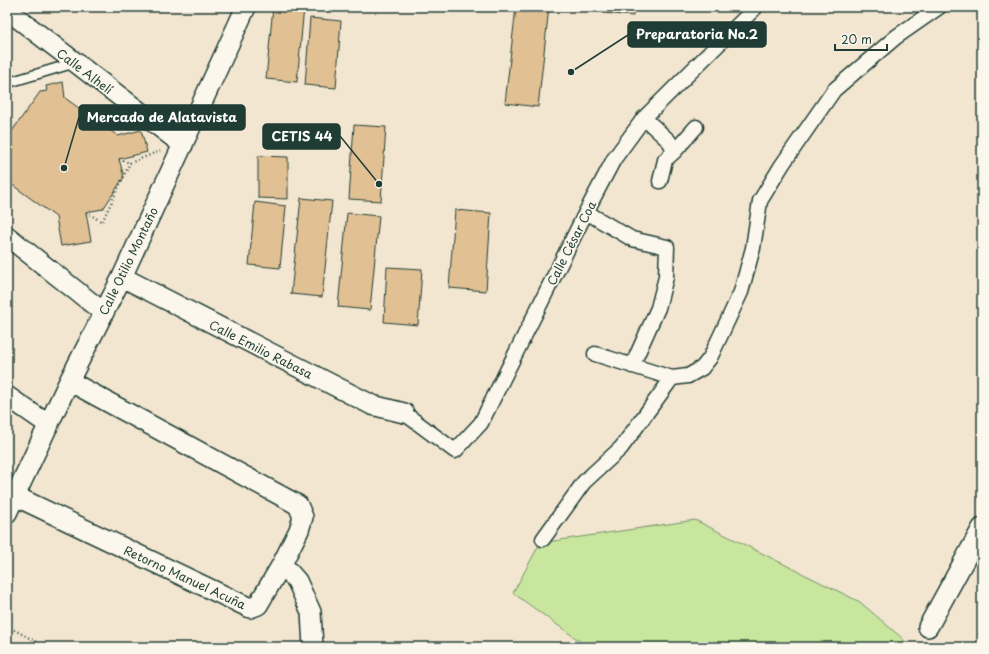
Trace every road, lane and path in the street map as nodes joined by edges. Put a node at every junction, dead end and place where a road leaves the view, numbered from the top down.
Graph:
1 (756, 7) edge
2 (939, 7) edge
3 (7, 10) edge
4 (240, 10) edge
5 (74, 62) junction
6 (7, 82) edge
7 (644, 118) junction
8 (696, 127) dead end
9 (180, 150) junction
10 (675, 151) junction
11 (119, 159) dead end
12 (130, 163) junction
13 (660, 181) dead end
14 (86, 212) dead end
15 (586, 212) junction
16 (7, 236) edge
17 (122, 277) junction
18 (104, 312) junction
19 (595, 354) dead end
20 (632, 366) junction
21 (672, 378) junction
22 (69, 381) junction
23 (7, 396) edge
24 (404, 413) joint
25 (49, 425) junction
26 (15, 496) junction
27 (7, 513) edge
28 (982, 528) edge
29 (543, 539) dead end
30 (282, 564) junction
31 (7, 626) edge
32 (928, 627) dead end
33 (46, 647) edge
34 (313, 647) edge

1 - 7 street, Calle César Coa
2 - 21 street
3 - 5 street, Calle Alhelí
4 - 9 street, Calle Otilio Montaño
5 - 6 lane
5 - 9 street, Calle Alhelí
7 - 10 street
7 - 15 street, Calle César Coa
8 - 10 street
9 - 12 path
9 - 17 street, Calle Otilio Montaño
10 - 13 street
11 - 12 path
12 - 14 path
15 - 20 street
15 - 24 street, Calle César Coa
16 - 18 street
17 - 18 street, Calle Otilio Montaño
17 - 24 street, Calle Emilio Rabasa
18 - 22 street, Calle Otilio Montaño
19 - 20 street
20 - 21 street
21 - 29 street
22 - 25 street, Calle Otilio Montaño
22 - 30 street, Retorno Manuel Acuña
23 - 25 street
25 - 26 street, Calle Otilio Montaño
26 - 27 street, Calle Otilio Montaño
26 - 30 street, Retorno Manuel Acuña
28 - 32 street
30 - 34 street
31 - 33 path

